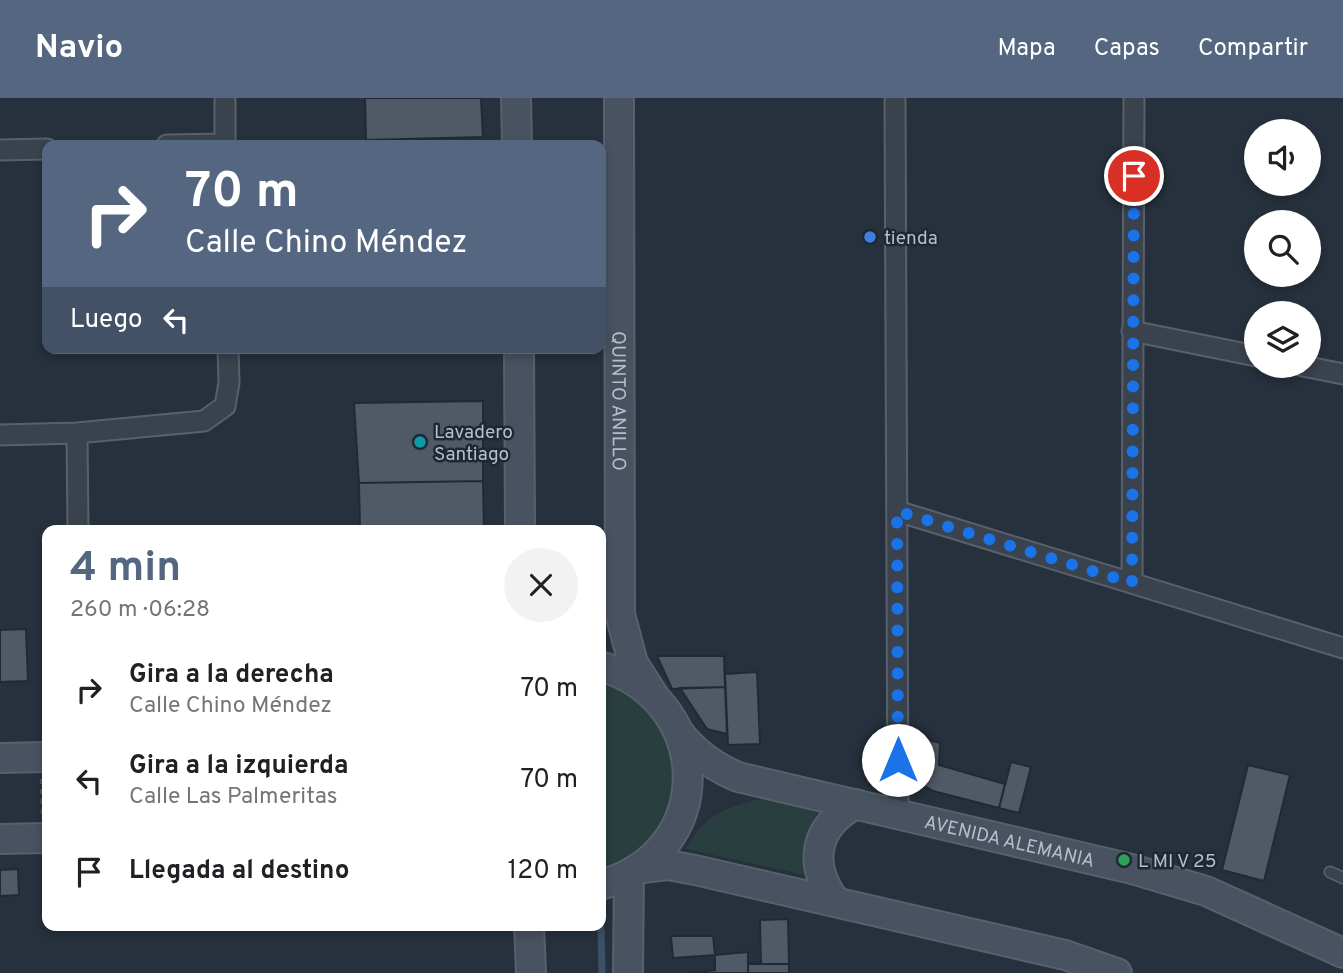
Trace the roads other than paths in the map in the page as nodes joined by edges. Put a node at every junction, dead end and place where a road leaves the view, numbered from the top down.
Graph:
1 (225, 98) edge
2 (516, 98) edge
3 (619, 98) edge
4 (895, 98) edge
5 (1134, 98) edge
6 (225, 140) edge
7 (517, 140) edge
8 (42, 149) edge
9 (0, 150) edge
10 (1132, 331) junction
11 (228, 354) edge
12 (519, 354) edge
13 (1244, 354) edge
14 (1321, 370) edge
15 (1343, 374) edge
16 (77, 433) junction
17 (0, 435) edge
18 (897, 511) junction
19 (78, 525) edge
20 (520, 525) edge
21 (1132, 583) junction
22 (1343, 648) edge
23 (606, 668) edge
24 (654, 696) junction
25 (680, 734) junction
26 (0, 758) edge
27 (42, 769) edge
28 (856, 804) junction
29 (898, 815) junction
30 (42, 838) edge
31 (0, 839) edge
32 (633, 872) junction
33 (1330, 872) dead end
34 (1343, 878) edge
35 (606, 883) edge
36 (835, 901) junction
37 (529, 931) edge
38 (1343, 954) edge
39 (1065, 964) edge
40 (531, 973) edge
41 (628, 973) edge
42 (1117, 973) edge

1 - 6 street
2 - 7 main road
3 - 24 main road, QUINTO ANILLO
4 - 18 street
5 - 10 street
8 - 9 street
10 - 13 street
10 - 21 street
11 - 16 street
12 - 20 main road
14 - 15 street
16 - 17 street
16 - 19 street
18 - 21 street
18 - 29 street
21 - 22 street
23 - 24 main road
24 - 25 main road
25 - 28 main road, AVENIDA ALEMANIA
25 - 32 main road
26 - 27 main road
28 - 29 main road, AVENIDA ALEMANIA
28 - 36 main road
29 - 38 main road, AVENIDA ALEMANIA
30 - 31 main road
32 - 35 main road
32 - 36 main road
32 - 41 main road
33 - 34 lane
36 - 39 main road
37 - 40 main road
39 - 42 main road

